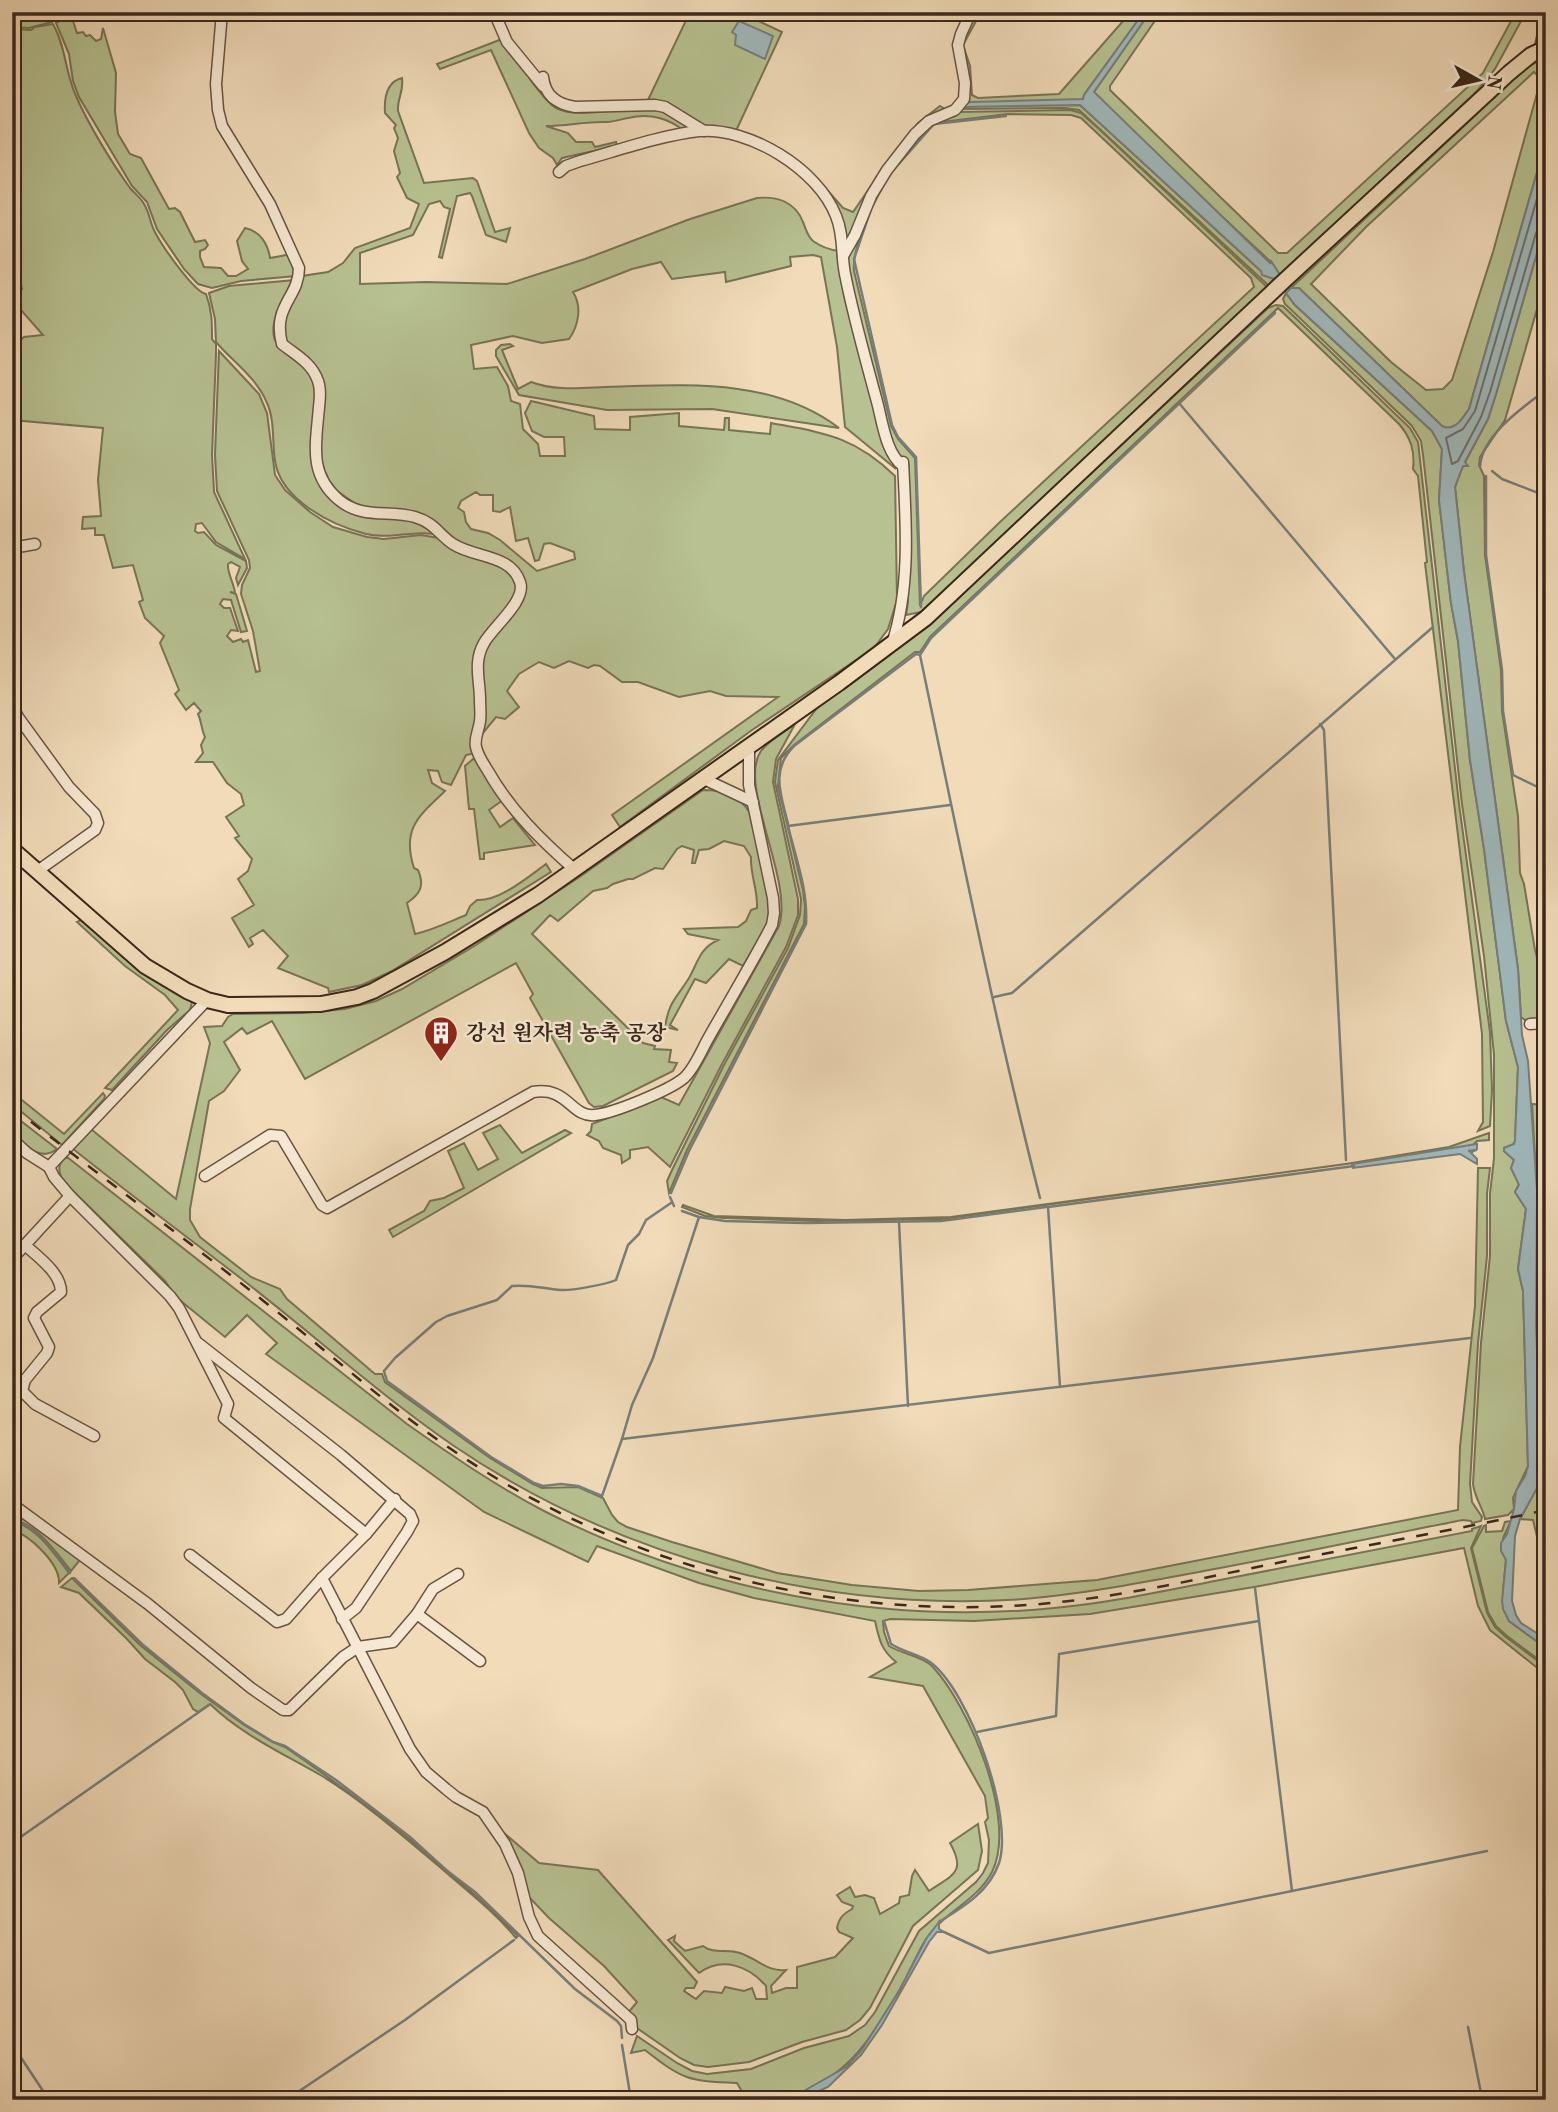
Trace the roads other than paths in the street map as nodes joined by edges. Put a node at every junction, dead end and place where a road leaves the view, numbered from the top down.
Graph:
1 (222, 12) edge
2 (494, 12) edge
3 (971, 12) edge
4 (1546, 27) edge
5 (1544, 49) edge
6 (704, 131) junction
7 (559, 172) dead end
8 (844, 256) junction
9 (35, 544) dead end
10 (12, 548) edge
11 (892, 645) junction
12 (12, 705) edge
13 (750, 745) junction
14 (704, 779) junction
15 (752, 802) junction
16 (12, 849) edge
17 (575, 870) junction
18 (36, 872) junction
19 (207, 1000) junction
20 (1546, 1023) edge
21 (1530, 1024) dead end
22 (12, 1139) edge
23 (49, 1167) junction
24 (205, 1176) dead end
25 (71, 1196) junction
26 (25, 1245) junction
27 (12, 1259) edge
28 (195, 1341) junction
29 (94, 1436) dead end
30 (395, 1499) junction
31 (12, 1504) edge
32 (366, 1534) junction
33 (190, 1555) dead end
34 (458, 1574) dead end
35 (322, 1578) junction
36 (417, 1614) junction
37 (342, 1619) junction
38 (358, 1647) junction
39 (480, 1661) dead end
40 (632, 2029) dead end

1 - 17 street
2 - 6 street
3 - 8 street
4 - 5 street
5 - 11 main road
6 - 7 street
6 - 8 street
8 - 11 street
9 - 10 street
11 - 13 main road
12 - 18 street
13 - 14 main road
13 - 15 street
14 - 15 street
14 - 17 main road
15 - 24 street
16 - 18 main road
17 - 19 main road
18 - 19 main road
19 - 23 street
20 - 21 street
22 - 23 street
23 - 25 street
25 - 26 street
25 - 28 street
26 - 27 street
26 - 29 street
28 - 30 street
28 - 32 street
30 - 32 street
30 - 37 street
31 - 38 street
32 - 35 street
33 - 35 street
34 - 36 street
35 - 37 street
36 - 38 street
36 - 39 street
37 - 38 street
38 - 40 street

